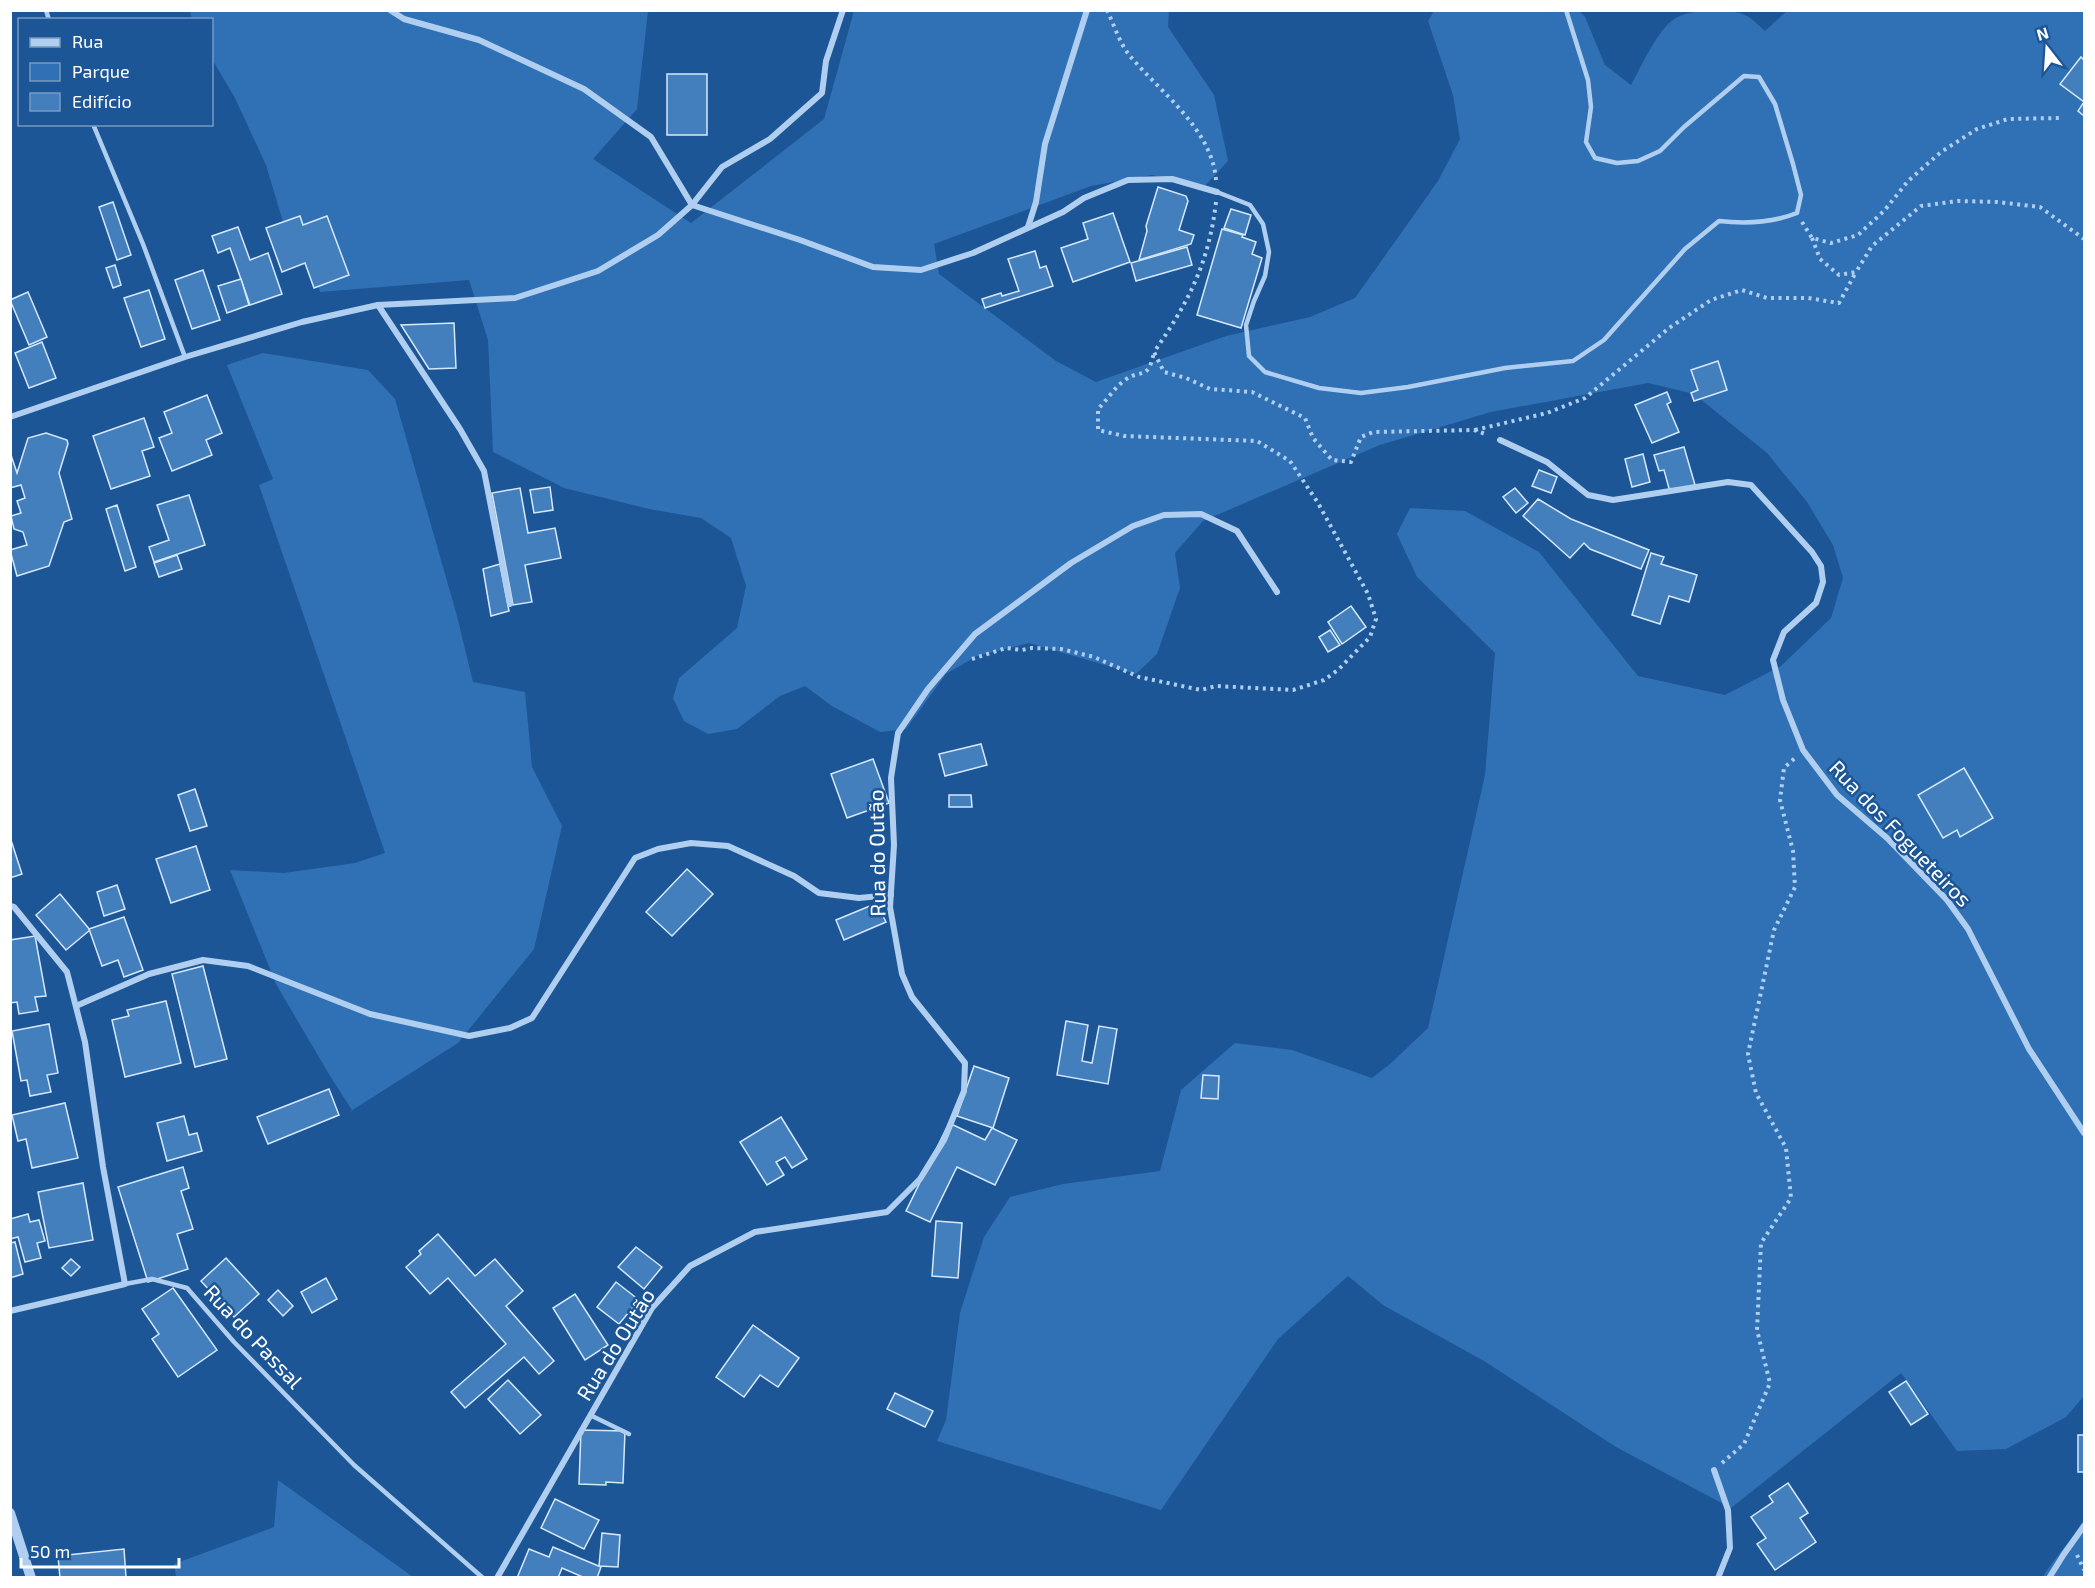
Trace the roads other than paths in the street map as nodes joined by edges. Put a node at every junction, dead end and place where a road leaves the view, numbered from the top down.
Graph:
1 (390, 10) edge
2 (843, 10) edge
3 (1087, 10) edge
4 (1566, 10) edge
5 (94, 126) edge
6 (1217, 192) joint
7 (692, 204) junction
8 (1028, 227) junction
9 (378, 305) junction
10 (185, 357) junction
11 (10, 417) edge
12 (1500, 440) dead end
13 (1277, 592) dead end
14 (510, 604) dead end
15 (891, 895) junction
16 (10, 906) edge
17 (76, 1006) junction
18 (2085, 1133) edge
19 (124, 1284) junction
20 (10, 1311) edge
21 (590, 1415) junction
22 (629, 1434) dead end
23 (1714, 1470) road end
24 (10, 1513) edge
25 (2085, 1526) edge
26 (31, 1578) edge
27 (483, 1578) edge
28 (497, 1578) edge
29 (1718, 1578) edge
30 (2049, 1578) edge

1 - 7 street
2 - 7 street
3 - 8 street
4 - 6 lane
5 - 10 lane
6 - 8 street
7 - 8 street
7 - 9 street
9 - 10 street
9 - 14 street
10 - 11 street
12 - 18 street, Rua dos Fogueteiros
13 - 15 street, Rua do Outão
15 - 17 street
15 - 21 street, Rua do Outão
16 - 17 street
17 - 19 street
19 - 20 street
19 - 27 lane, Rua do Passal
21 - 22 lane
21 - 28 street, Rua do Outão
23 - 29 street
24 - 26 street
25 - 30 street

